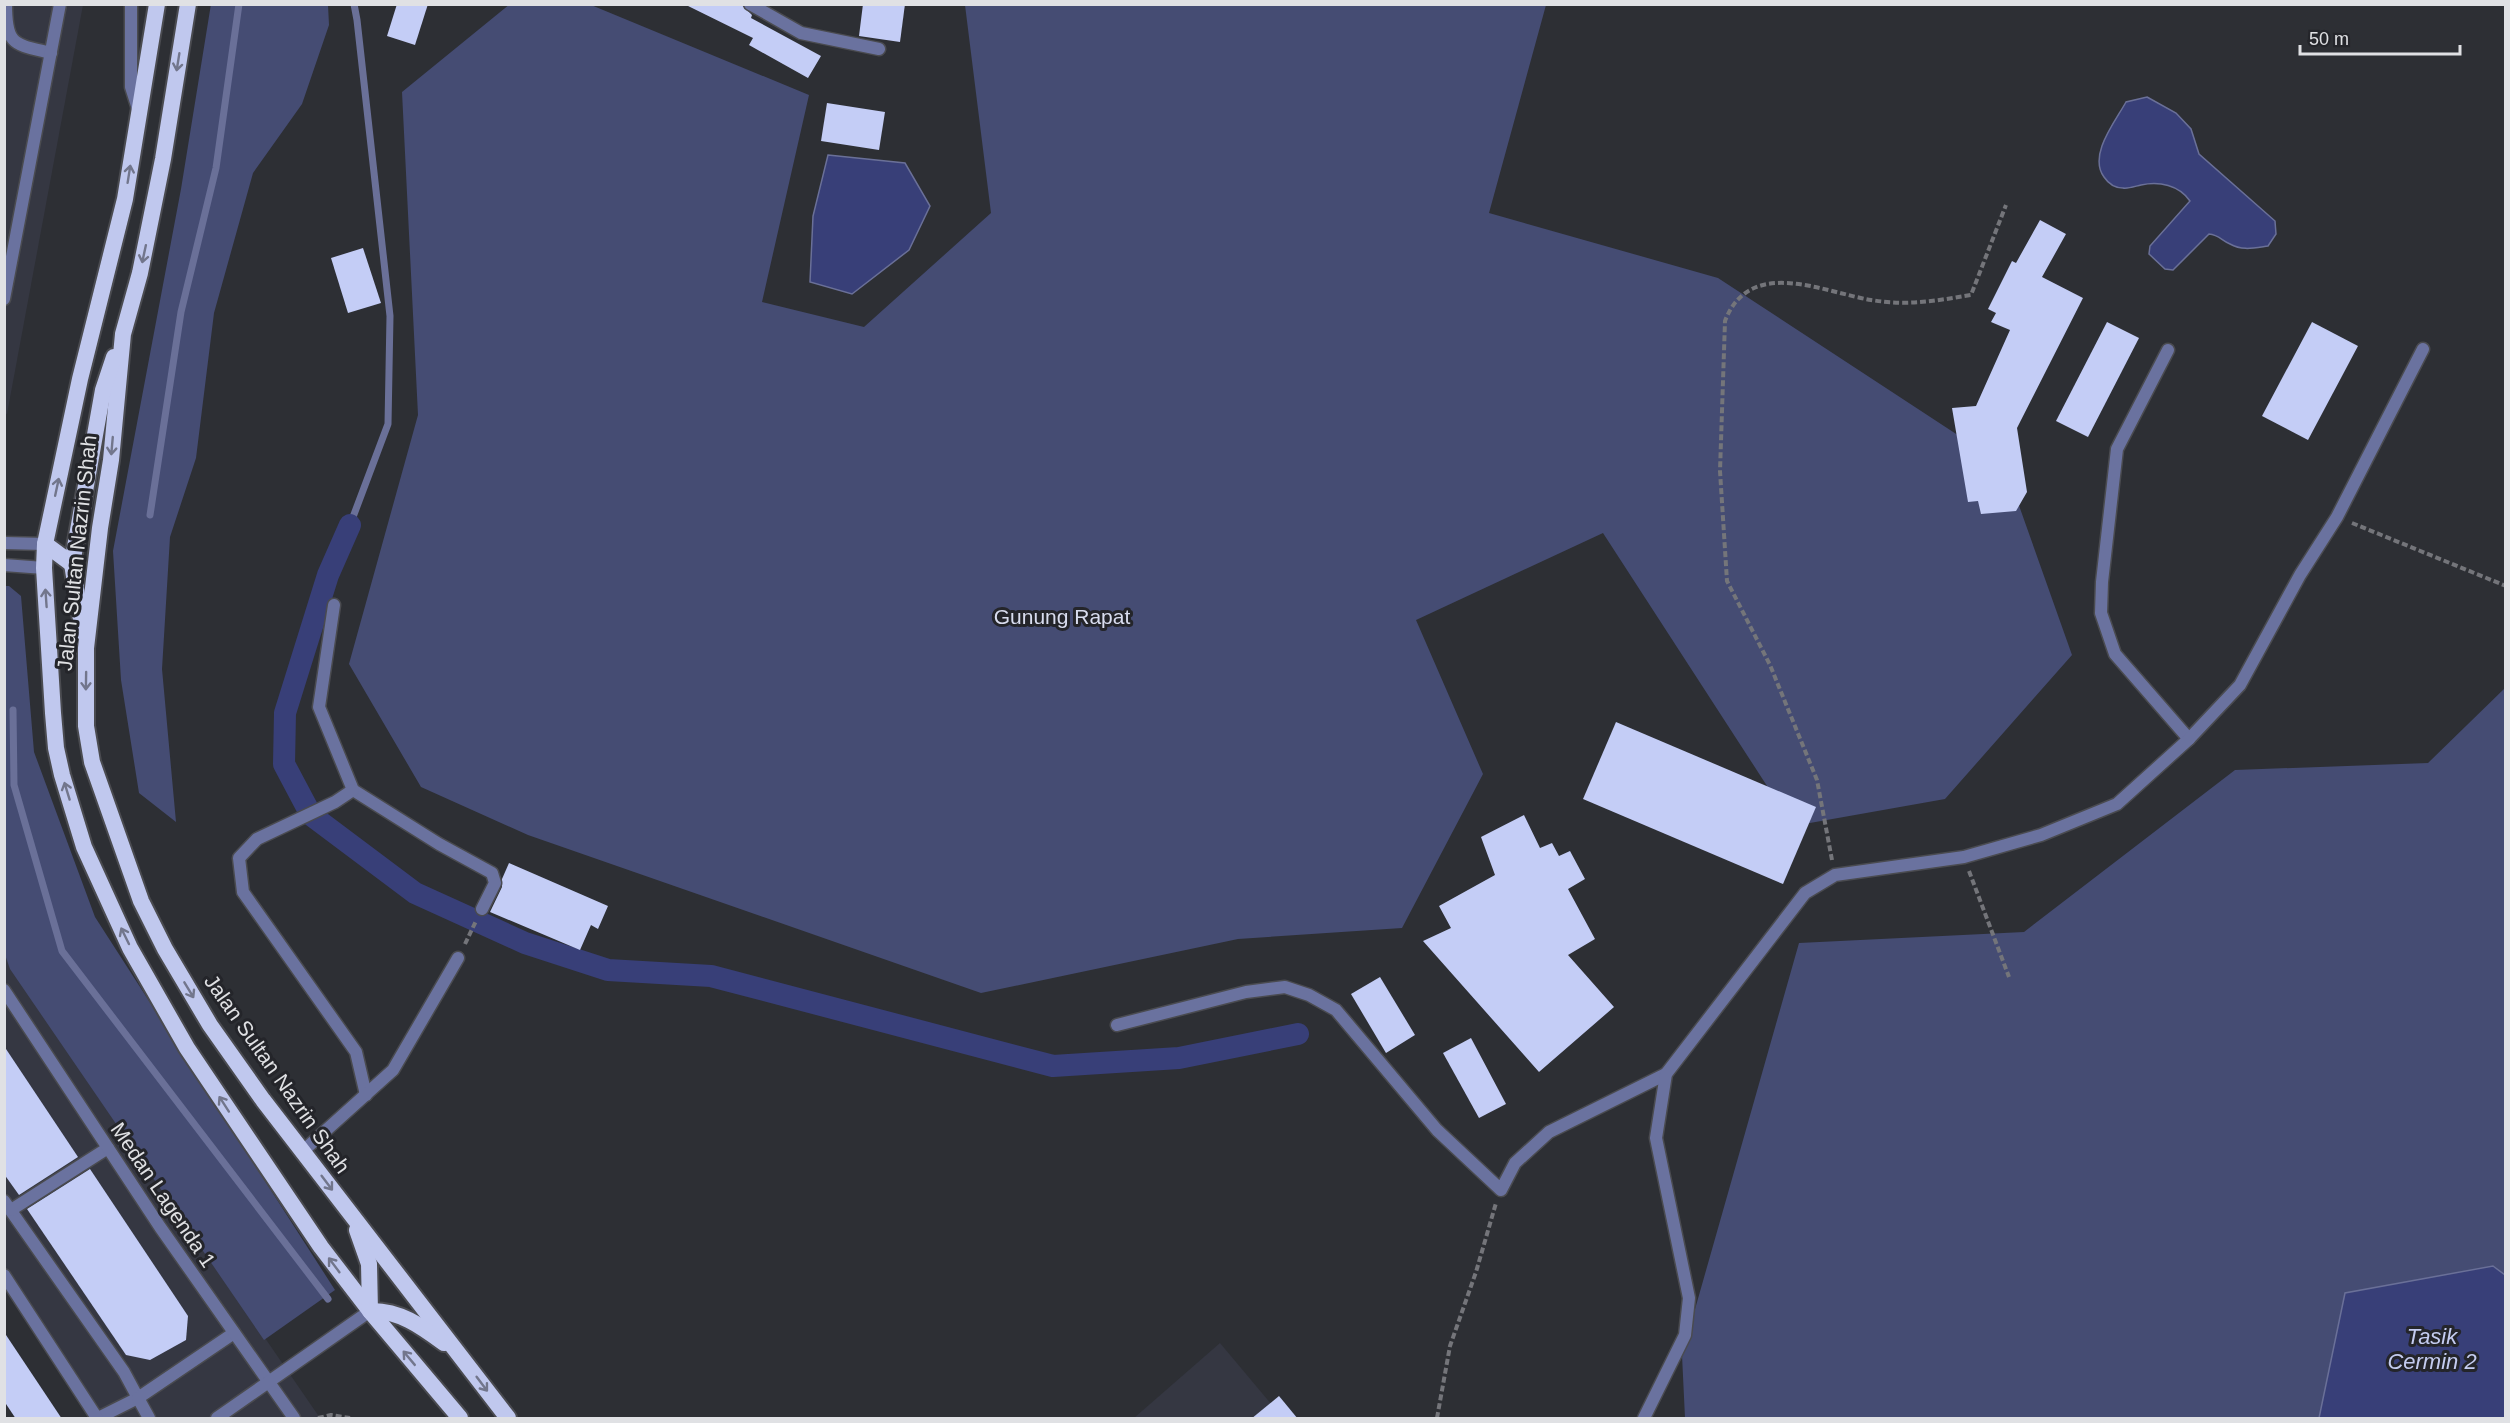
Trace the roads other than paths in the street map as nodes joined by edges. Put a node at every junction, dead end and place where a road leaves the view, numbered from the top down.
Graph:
1 (6, 4) edge
2 (60, 4) edge
3 (131, 4) edge
4 (157, 4) edge
5 (188, 4) edge
6 (750, 4) edge
7 (879, 49) dead end
8 (51, 53) junction
9 (139, 110) junction
10 (4, 299) edge
11 (123, 334) junction
12 (2423, 349) dead end
13 (2168, 350) dead end
14 (4, 543) edge
15 (45, 544) junction
16 (72, 564) junction
17 (4, 565) edge
18 (44, 568) junction
19 (334, 605) dead end
20 (86, 648) junction
21 (2189, 739) junction
22 (353, 790) junction
23 (482, 909) road end
24 (458, 958) road end
25 (4, 990) edge
26 (1117, 1025) dead end
27 (1666, 1074) junction
28 (366, 1095) junction
29 (108, 1148) junction
30 (303, 1151) junction
31 (8, 1206) edge
32 (352, 1216) junction
33 (4, 1275) edge
34 (370, 1311) junction
35 (234, 1333) junction
36 (458, 1353) junction
37 (270, 1382) junction
38 (138, 1398) junction
39 (98, 1419) edge
40 (149, 1419) edge
41 (216, 1419) edge
42 (294, 1419) edge
43 (460, 1419) edge
44 (508, 1419) edge
45 (1644, 1419) edge

1 - 8 street
2 - 8 street
3 - 9 street
4 - 9 highway, Jalan Sultan Nazrin Shah
5 -> 11 highway, Jalan Sultan Nazrin Shah
6 - 7 street
8 - 10 street
15 -> 9 highway, Jalan Sultan Nazrin Shah
11 - 16 highway
11 -> 20 highway, Jalan Sultan Nazrin Shah
12 - 21 street
13 - 21 street
14 - 15 street
15 - 16 highway
15 - 18 highway, Jalan Sultan Nazrin Shah
16 - 18 highway
16 - 20 highway
17 - 18 street
34 -> 18 highway, Jalan Sultan Nazrin Shah
19 - 22 street
20 -> 30 highway, Jalan Sultan Nazrin Shah
21 - 27 street
22 - 23 street
22 - 28 street
24 - 28 street
25 - 29 street, Medan Lagenda 1
26 - 27 street
27 - 45 street
28 - 30 street
29 - 31 street
29 - 35 street, Medan Lagenda 1
30 -> 32 highway, Jalan Sultan Nazrin Shah
31 - 38 street
32 - 34 highway
32 - 36 highway, Jalan Sultan Nazrin Shah
33 - 39 street
34 - 36 highway
34 - 37 street
43 -> 34 highway, Jalan Sultan Nazrin Shah
35 - 37 street, Medan Lagenda 1
35 - 38 street
36 -> 44 highway, Jalan Sultan Nazrin Shah
37 - 41 street
37 - 42 street, Medan Lagenda 1
38 - 39 street
38 - 40 street

